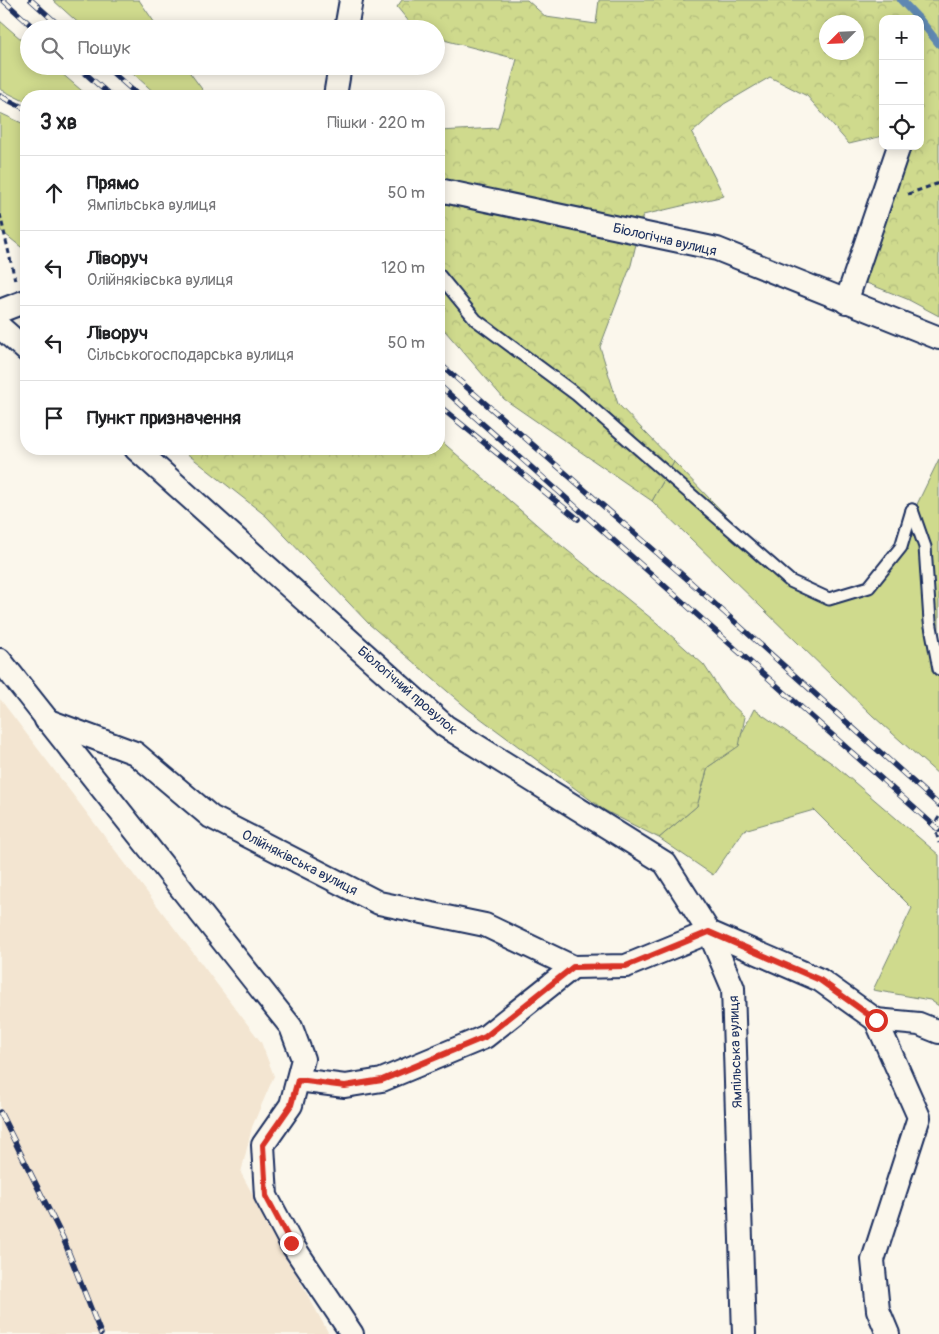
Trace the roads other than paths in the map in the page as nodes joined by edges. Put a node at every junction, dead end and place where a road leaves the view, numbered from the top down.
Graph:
1 (351, 0) edge
2 (348, 20) edge
3 (338, 75) edge
4 (336, 90) edge
5 (899, 150) edge
6 (445, 191) edge
7 (445, 282) edge
8 (846, 302) junction
9 (0, 327) edge
10 (939, 338) edge
11 (20, 345) edge
12 (143, 455) edge
13 (0, 660) edge
14 (939, 669) edge
15 (45, 719) junction
16 (709, 932) junction
17 (573, 967) junction
18 (876, 1020) junction
19 (939, 1032) edge
20 (298, 1080) junction
21 (352, 1334) edge
22 (744, 1334) edge
23 (888, 1334) edge

1 - 2 street
3 - 4 street
5 - 8 street
6 - 8 street, Біологічна вулиця
7 - 14 lane
8 - 10 street, Біологічна вулиця
9 - 11 street
12 - 16 street, Біологічний провулок
13 - 15 street
15 - 17 street, Олійняківська вулиця
15 - 20 street
16 - 17 street, Олійняківська вулиця
16 - 18 street
16 - 22 street, Ямпільська вулиця
17 - 20 street
18 - 19 street
18 - 23 street
20 - 21 street

